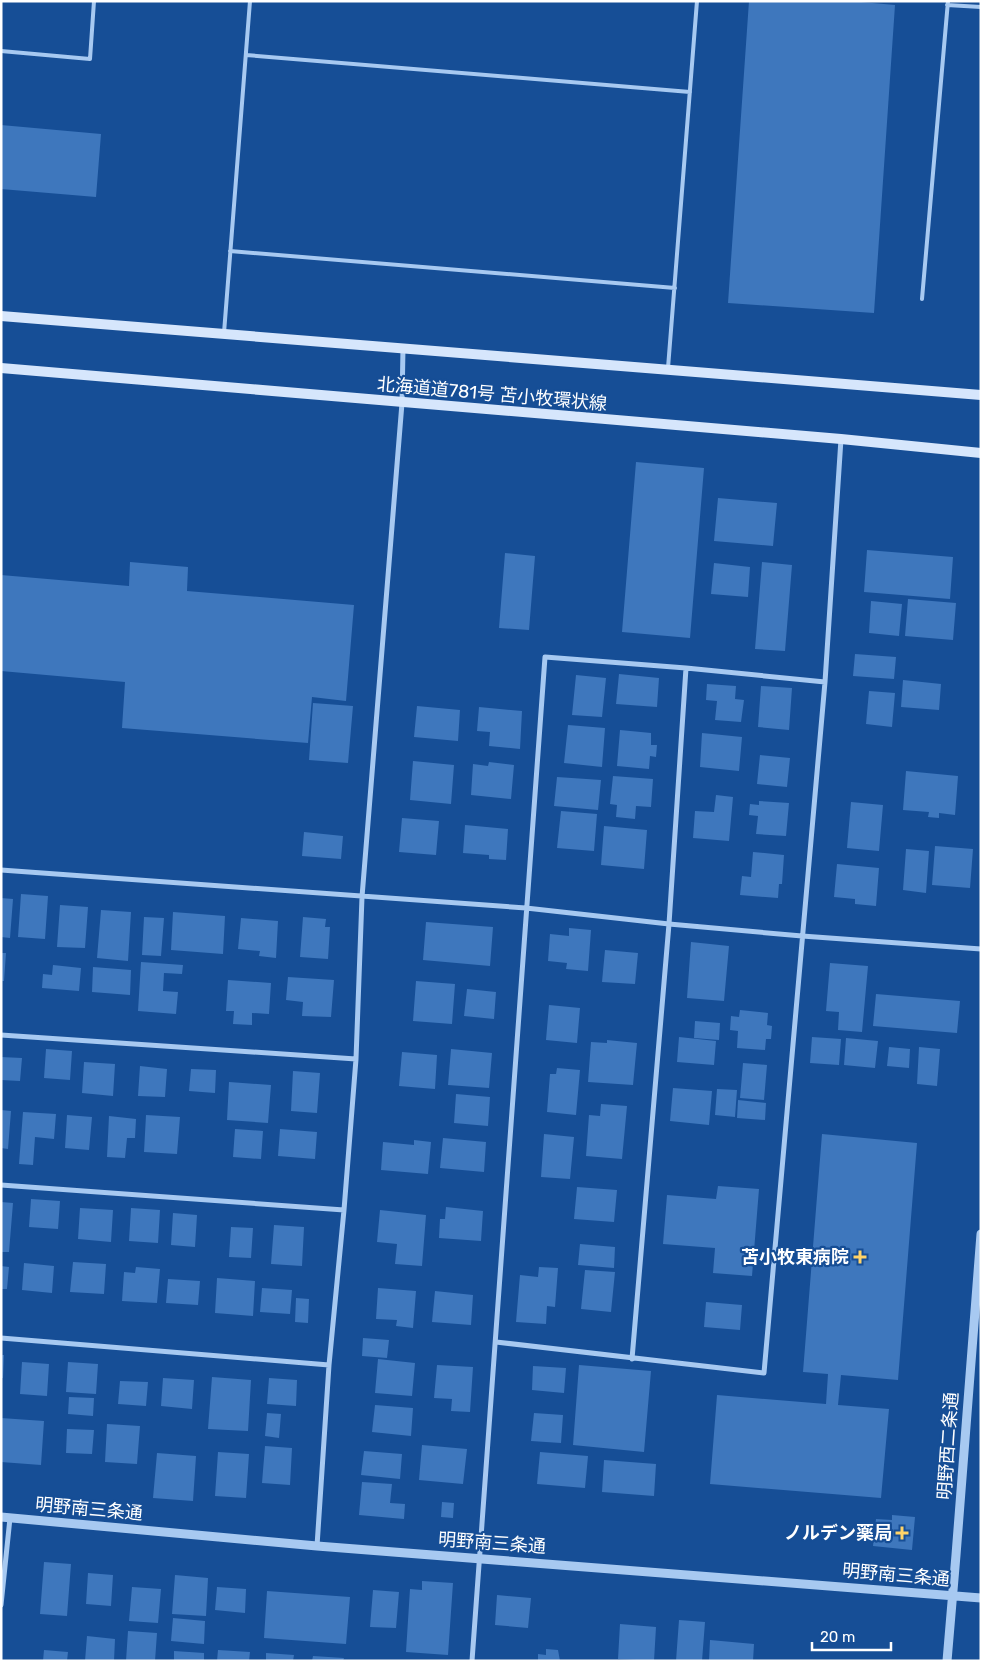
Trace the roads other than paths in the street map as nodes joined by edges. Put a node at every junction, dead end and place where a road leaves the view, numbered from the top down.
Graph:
1 (94, 1) edge
2 (250, 1) edge
3 (697, 1) edge
4 (947, 3) edge
5 (981, 7) edge
6 (1, 51) edge
7 (246, 55) junction
8 (690, 92) junction
9 (230, 251) junction
10 (675, 288) junction
11 (922, 299) dead end
12 (1, 316) edge
13 (224, 333) junction
14 (403, 348) junction
15 (1, 368) edge
16 (668, 369) junction
17 (981, 395) edge
18 (402, 403) junction
19 (841, 439) junction
20 (981, 453) edge
21 (686, 668) junction
22 (825, 682) junction
23 (1, 870) edge
24 (362, 897) junction
25 (526, 908) junction
26 (669, 924) junction
27 (802, 936) junction
28 (981, 949) edge
29 (1, 1035) edge
30 (356, 1058) junction
31 (1, 1185) edge
32 (344, 1210) junction
33 (981, 1234) edge
34 (1, 1338) edge
35 (496, 1342) junction
36 (632, 1358) junction
37 (330, 1365) junction
38 (6, 1517) edge
39 (317, 1546) junction
40 (480, 1558) junction
41 (953, 1596) junction
42 (981, 1598) edge
43 (1, 1605) edge
44 (472, 1661) edge
45 (947, 1661) edge

1 - 6 lane
2 - 7 lane
3 - 8 lane
4 - 5 lane
4 - 11 lane
7 - 8 lane
7 - 9 lane
8 - 10 lane
9 - 10 lane
9 - 13 lane
10 - 16 lane
12 - 13 main road
13 - 14 main road
14 - 16 main road
14 - 18 street
15 - 18 main road, 北海道道781号 苫小牧環状線
16 - 17 main road
18 - 19 main road, 北海道道781号 苫小牧環状線
18 - 24 street
19 - 20 main road, 北海道道781号 苫小牧環状線
19 - 22 street
21 - 22 street
21 - 25 street
21 - 26 street
22 - 27 street
23 - 24 street
24 - 25 street
24 - 30 street
25 - 26 street
25 - 35 street
26 - 27 street
26 - 36 street
27 - 28 street
27 - 36 street
29 - 30 street
30 - 32 street
31 - 32 street
32 - 37 street
33 - 41 street, 明野西二条通
34 - 37 street
35 - 36 street
35 - 40 street
37 - 39 street
38 - 39 street, 明野南三条通
38 - 43 street
39 - 40 street, 明野南三条通
40 - 41 street, 明野南三条通
40 - 44 street
41 - 42 street, 明野南三条通
41 - 45 street, 明野西二条通

